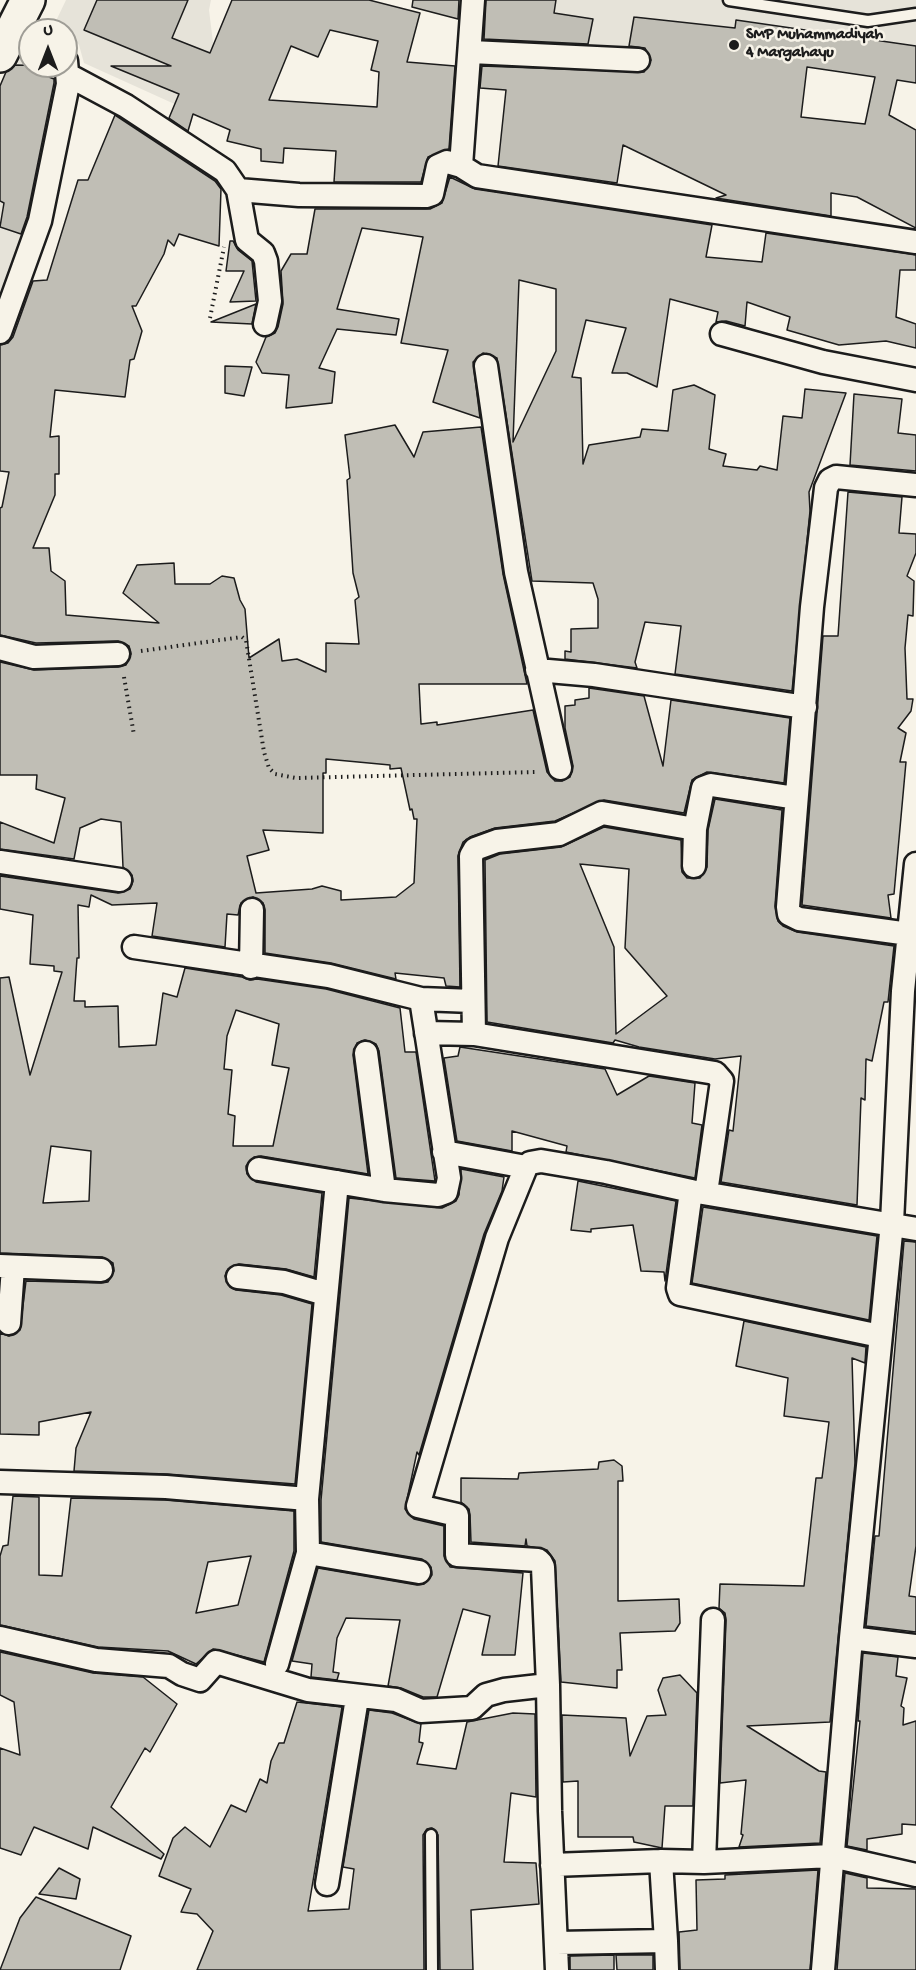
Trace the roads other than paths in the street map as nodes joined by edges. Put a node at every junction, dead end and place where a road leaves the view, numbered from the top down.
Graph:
1 (28, 0) edge
2 (473, 0) edge
3 (729, 0) edge
4 (916, 14) edge
5 (14, 41) edge
6 (471, 52) junction
7 (638, 60) dead end
8 (78, 75) edge
9 (65, 78) edge
10 (461, 166) junction
11 (238, 190) junction
12 (916, 242) edge
13 (265, 324) dead end
14 (0, 332) edge
15 (722, 334) dead end
16 (486, 366) dead end
17 (916, 380) edge
18 (916, 485) edge
19 (0, 648) edge
20 (118, 654) road end
21 (537, 670) junction
22 (805, 706) junction
23 (560, 768) road end
24 (796, 798) junction
25 (695, 829) junction
26 (0, 862) edge
27 (916, 864) edge
28 (694, 866) dead end
29 (120, 880) dead end
30 (252, 910) dead end
31 (909, 934) junction
32 (134, 947) dead end
33 (251, 967) junction
34 (421, 999) junction
35 (472, 1001) junction
36 (426, 1033) junction
37 (474, 1034) junction
38 (366, 1053) dead end
39 (444, 1152) junction
40 (526, 1167) junction
41 (259, 1169) dead end
42 (337, 1182) junction
43 (384, 1190) junction
44 (698, 1192) junction
45 (892, 1223) junction
46 (916, 1229) edge
47 (6, 1266) edge
48 (101, 1270) dead end
49 (238, 1277) dead end
50 (325, 1294) junction
51 (9, 1323) dead end
52 (880, 1336) junction
53 (0, 1482) edge
54 (307, 1498) junction
55 (308, 1553) junction
56 (419, 1572) dead end
57 (713, 1620) dead end
58 (0, 1638) edge
59 (851, 1638) junction
60 (916, 1646) edge
61 (278, 1664) dead end
62 (548, 1685) junction
63 (357, 1698) junction
64 (431, 1835) dead end
65 (832, 1856) junction
66 (661, 1861) junction
67 (704, 1862) junction
68 (552, 1865) junction
69 (916, 1875) edge
70 (327, 1884) dead end
71 (666, 1941) junction
72 (557, 1944) junction
73 (432, 1970) edge
74 (557, 1970) edge
75 (667, 1970) edge
76 (824, 1970) edge

1 - 5 main road
2 - 6 street
3 - 4 lane
6 - 7 street
6 - 10 street
8 - 11 street
9 - 14 street
10 - 11 street
10 - 12 street
11 - 13 street
15 - 17 street
16 - 21 street
18 - 22 street
19 - 20 street
21 - 22 street
21 - 23 street
22 - 24 street
24 - 25 street
24 - 31 street
25 - 28 street
25 - 35 street
26 - 29 street
27 - 31 street
30 - 33 street
31 - 45 street
32 - 33 street
33 - 34 street
34 - 35 street
34 - 36 street
35 - 37 street
36 - 37 street
36 - 39 street
37 - 44 street
38 - 43 street
39 - 40 street
39 - 43 street
40 - 44 street
40 - 62 street
41 - 42 street
42 - 43 street
42 - 50 street
44 - 45 street
44 - 52 street
45 - 46 street
45 - 52 street
47 - 48 street
47 - 51 street
49 - 50 street
50 - 54 street
52 - 59 street
53 - 54 street
54 - 55 street
55 - 56 street
55 - 61 street
57 - 67 street
58 - 63 street
59 - 60 street
59 - 65 street
62 - 63 street
62 - 68 street
63 - 70 street
64 - 73 lane
65 - 67 street
65 - 69 street
65 - 76 street
66 - 67 street
66 - 68 street
66 - 71 street
68 - 72 street
71 - 72 street
71 - 75 street
72 - 74 street

